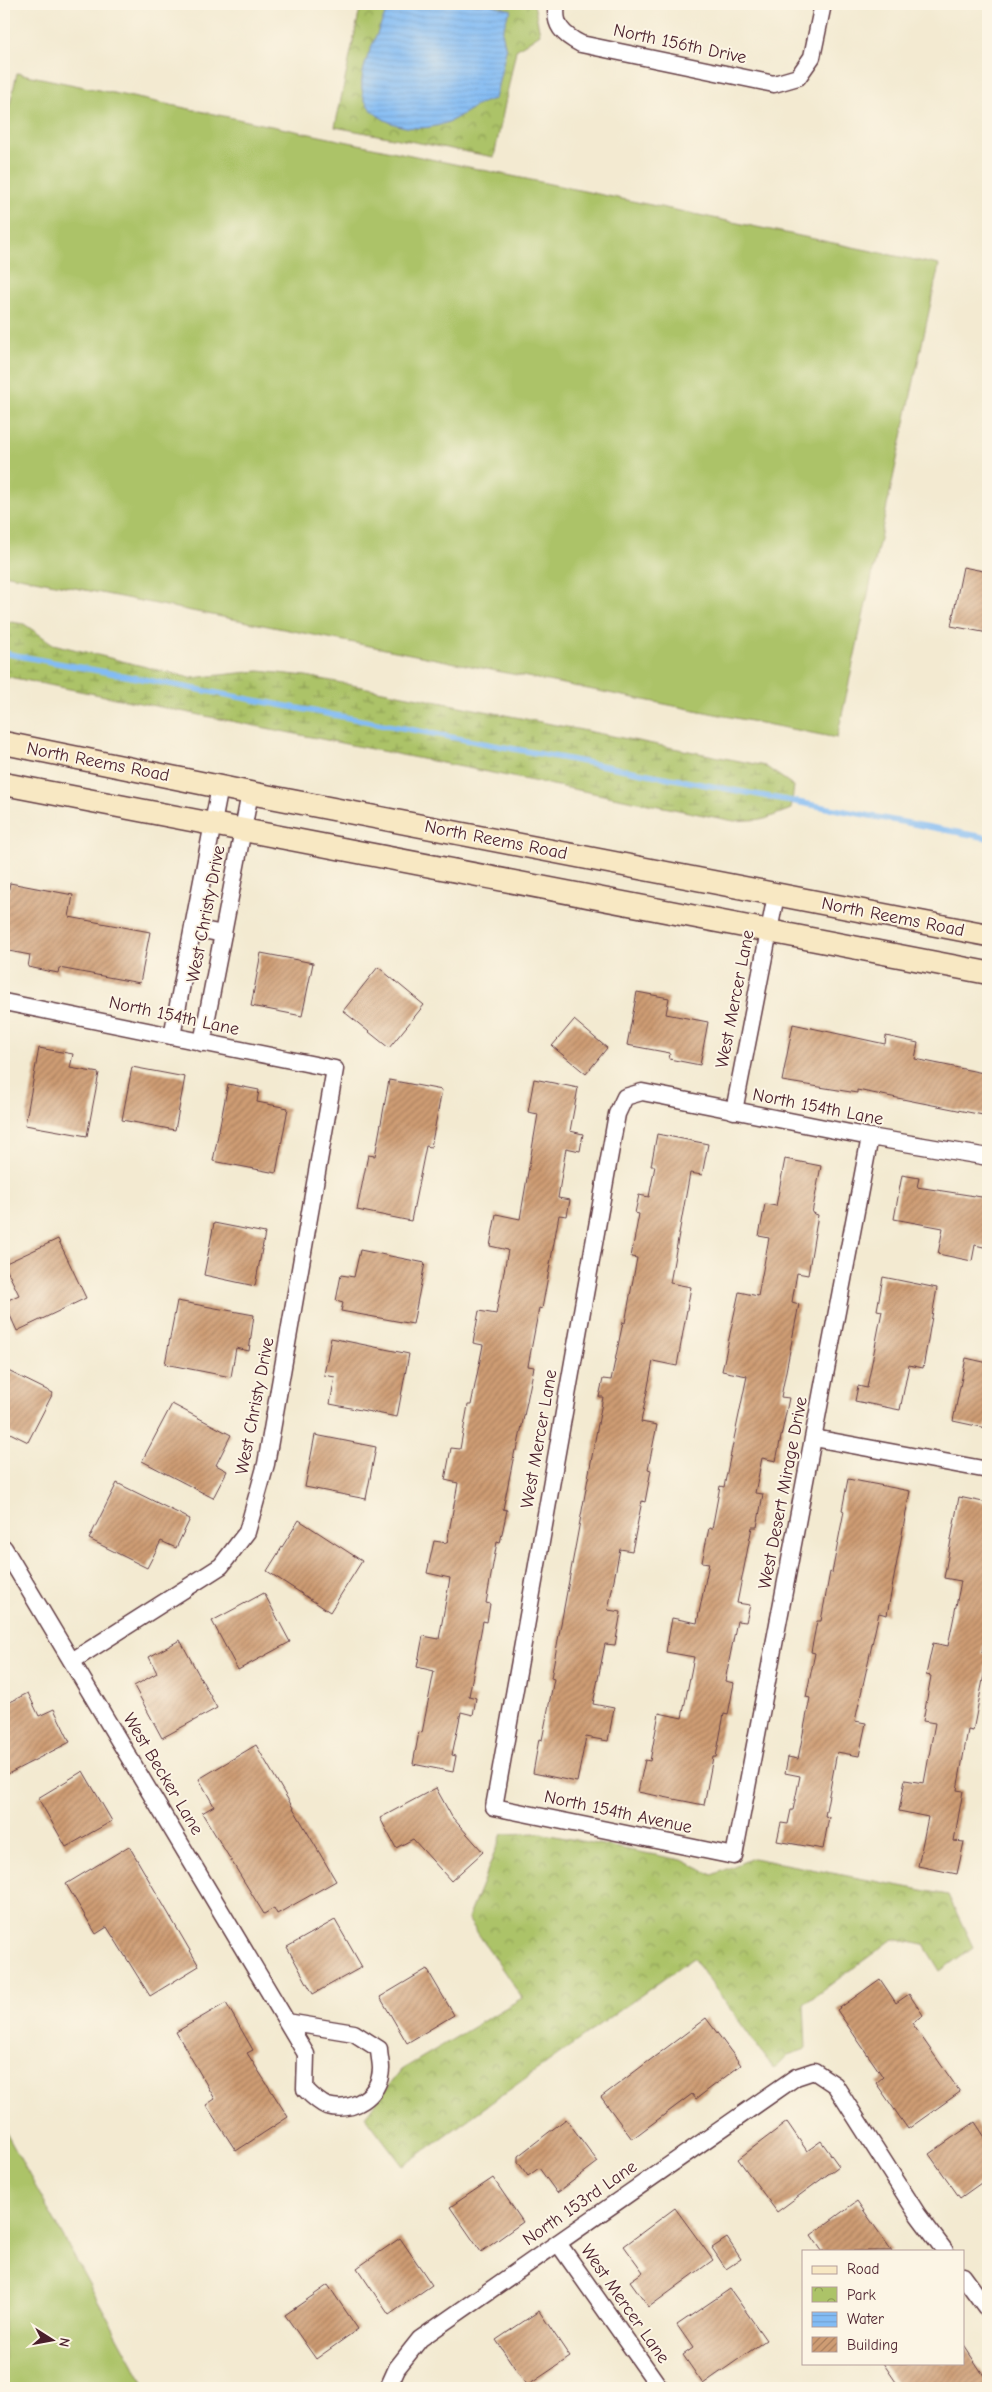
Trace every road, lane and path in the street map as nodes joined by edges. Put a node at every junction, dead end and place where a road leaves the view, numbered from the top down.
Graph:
1 (557, 4) edge
2 (823, 4) edge
3 (4, 743) edge
4 (4, 784) edge
5 (220, 787) junction
6 (250, 793) junction
7 (213, 824) junction
8 (243, 830) junction
9 (776, 895) junction
10 (193, 928) junction
11 (768, 932) junction
12 (223, 934) junction
13 (988, 935) edge
14 (988, 973) edge
15 (4, 1002) edge
16 (172, 1036) junction
17 (202, 1043) junction
18 (336, 1070) joint
19 (642, 1092) joint
20 (734, 1111) junction
21 (870, 1137) junction
22 (988, 1156) edge
23 (814, 1438) junction
24 (988, 1470) edge
25 (4, 1548) edge
26 (72, 1662) junction
27 (494, 1807) joint
28 (734, 1856) joint
29 (287, 2022) junction
30 (558, 2243) junction
31 (944, 2250) edge
32 (964, 2277) edge
33 (988, 2310) edge
34 (388, 2388) edge
35 (660, 2388) edge

1 - 2 street, North 156th Drive
3 - 5 main road, North Reems Road
4 - 7 main road, North Reems Road
5 - 6 main road, North Reems Road
5 - 7 street, West Christy Drive
6 - 8 street, West Christy Drive
6 - 9 main road, North Reems Road
7 - 8 main road, North Reems Road
7 - 10 street, West Christy Drive
8 - 11 main road, North Reems Road
8 - 12 street, West Christy Drive
9 - 11 street, West Mercer Lane
9 - 13 main road, North Reems Road
10 - 12 street
10 - 16 street, West Christy Drive
11 - 14 main road, North Reems Road
11 - 20 street, West Mercer Lane
12 - 17 street, West Christy Drive
15 - 16 street, North 154th Lane
16 - 17 street, North 154th Lane
17 - 18 street, North 154th Lane
18 - 26 street, West Christy Drive
19 - 20 street, North 154th Lane
19 - 27 street, West Mercer Lane
20 - 21 street, North 154th Lane
21 - 22 street, North 154th Lane
21 - 23 street, West Desert Mirage Drive
23 - 24 street
23 - 28 street, West Desert Mirage Drive
25 - 26 street, West Becker Lane
26 - 29 street, West Becker Lane
27 - 28 street, North 154th Avenue
29 - 29 street, West Becker Lane
30 - 31 street, North 153rd Lane
30 - 34 street, North 153rd Lane
30 - 35 street, West Mercer Lane
32 - 33 street

